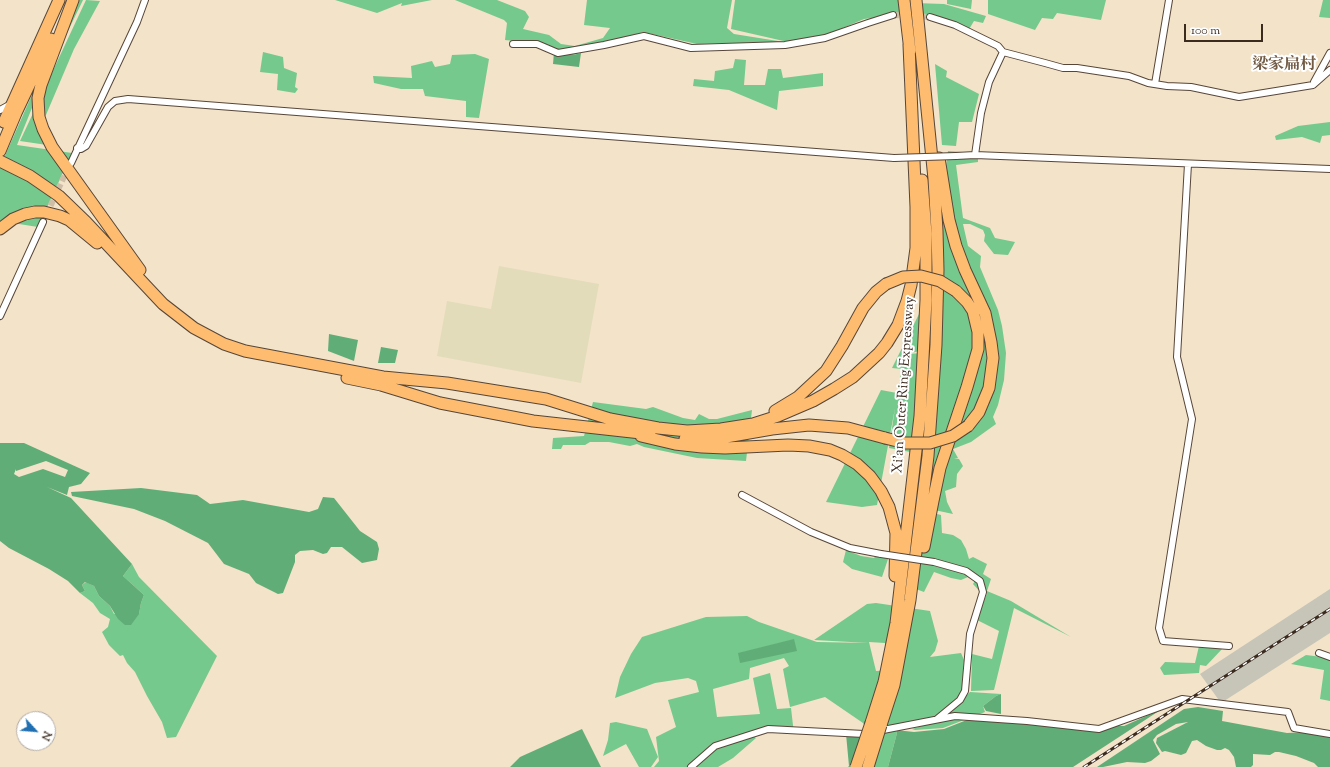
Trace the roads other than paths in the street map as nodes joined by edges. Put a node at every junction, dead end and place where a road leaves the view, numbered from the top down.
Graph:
1 (59, 0) edge
2 (68, 0) edge
3 (73, 0) edge
4 (145, 0) edge
5 (904, 0) edge
6 (916, 0) edge
7 (1169, 0) edge
8 (893, 15) tunnel mouth
9 (930, 17) tunnel mouth
10 (513, 44) dead end
11 (909, 45) junction
12 (1003, 52) junction
13 (1330, 53) edge
14 (923, 66) junction
15 (1330, 70) edge
16 (1155, 84) junction
17 (1313, 86) junction
18 (11, 104) junction
19 (0, 110) edge
20 (1, 130) edge
21 (77, 148) junction
22 (0, 151) edge
23 (975, 155) junction
24 (0, 161) edge
25 (71, 163) tunnel mouth
26 (1188, 164) junction
27 (0, 168) edge
28 (1330, 169) edge
29 (23, 175) junction
30 (43, 222) tunnel mouth
31 (0, 229) edge
32 (97, 243) junction
33 (177, 315) junction
34 (0, 316) edge
35 (735, 427) junction
36 (620, 430) junction
37 (742, 495) dead end
38 (1230, 646) dead end
39 (1319, 653) dead end
40 (1330, 657) edge
41 (894, 684) junction
42 (882, 690) junction
43 (936, 720) junction
44 (876, 724) junction
45 (1330, 734) edge
46 (691, 767) edge
47 (856, 767) edge
48 (868, 767) edge

1 - 18 highway
2 - 22 highway
3 - 33 highway
4 - 21 street
5 - 11 highway, Xi'an Outer Ring Expressway
6 - 14 highway, Xi'an Outer Ring Expressway
7 - 16 street
8 - 10 street
9 - 12 street
11 - 35 highway
11 - 42 highway, Xi'an Outer Ring Expressway
12 - 16 street
12 - 23 street
13 - 17 street
14 - 36 highway, bridge
14 - 41 highway, Xi'an Outer Ring Expressway
15 - 17 street
16 - 17 street
18 - 19 street
18 - 20 highway
21 - 23 street, bridge
21 - 25 street
23 - 26 street
24 - 29 highway
26 - 28 street
26 - 38 street
27 - 29 highway
29 - 32 highway
29 - 33 highway
30 - 34 street
31 - 32 highway
32 - 36 highway
33 - 35 highway
35 - 41 highway, bridge
36 - 42 highway
37 - 43 street, bridge
39 - 40 street
41 - 44 highway, Xi'an Outer Ring Expressway
42 - 44 highway, Xi'an Outer Ring Expressway
43 - 45 street
43 - 46 street
44 - 47 highway, Xi'an Outer Ring Expressway, bridge
44 - 48 highway, Xi'an Outer Ring Expressway, bridge

